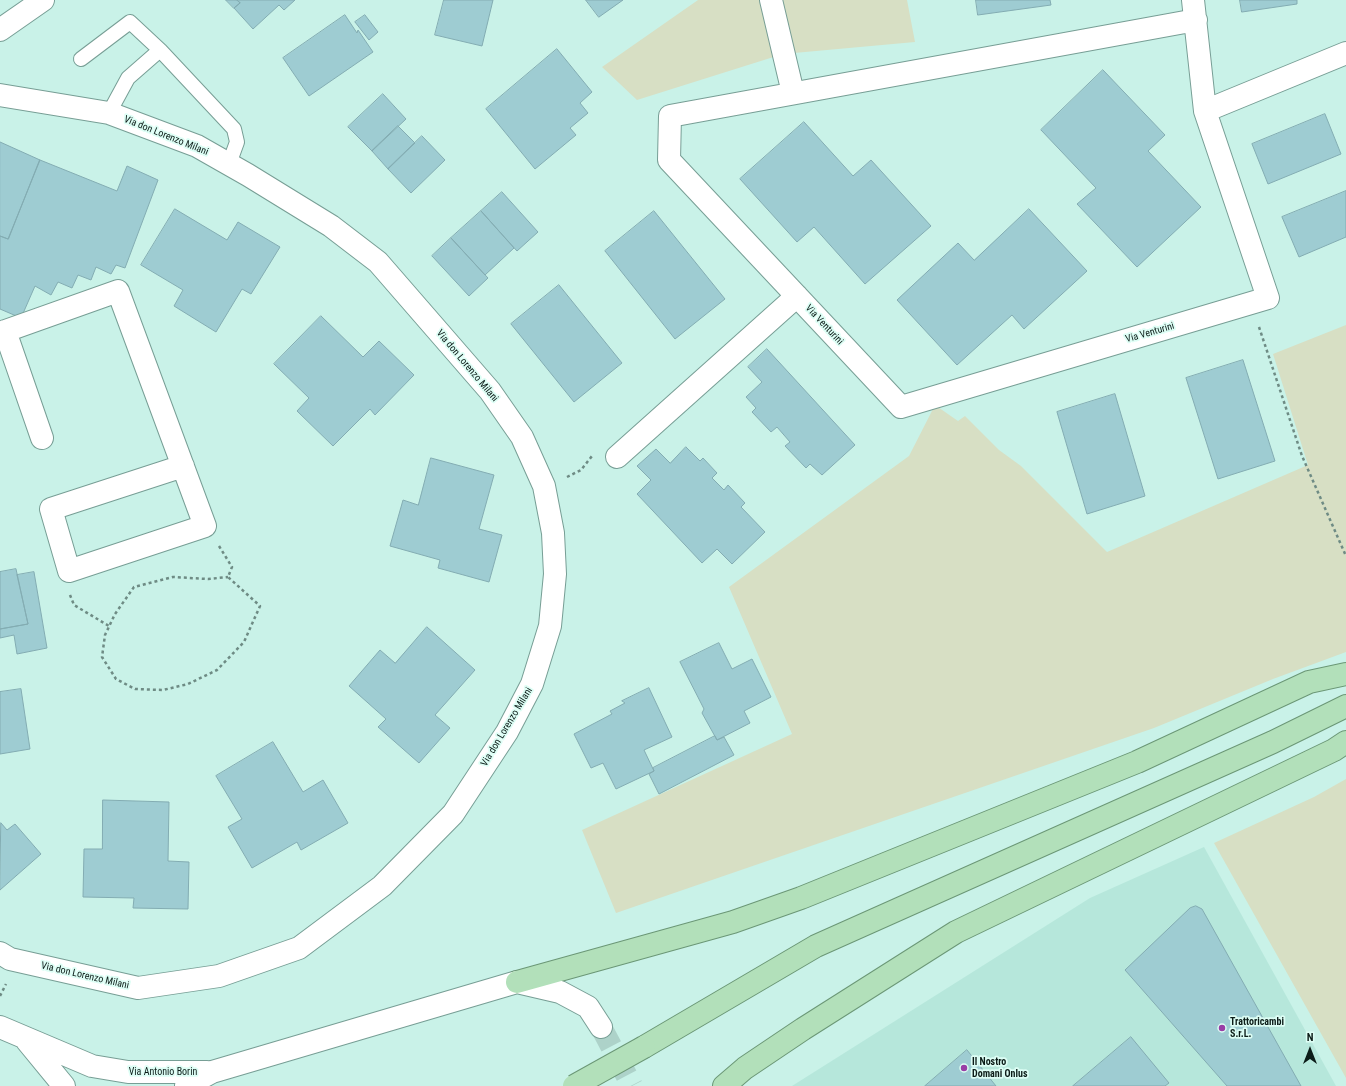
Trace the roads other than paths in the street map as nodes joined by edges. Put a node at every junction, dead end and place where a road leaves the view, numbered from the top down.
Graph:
1 (43, 0) edge
2 (771, 0) edge
3 (1194, 10) edge
4 (0, 30) edge
5 (160, 50) junction
6 (1346, 53) edge
7 (81, 59) dead end
8 (793, 93) junction
9 (0, 95) edge
10 (1205, 111) junction
11 (109, 113) junction
12 (229, 164) junction
13 (797, 296) junction
14 (3, 332) edge
15 (42, 438) dead end
16 (617, 457) road end
17 (183, 466) junction
18 (1346, 674) edge
19 (1346, 706) edge
20 (1346, 742) edge
21 (0, 953) edge
22 (517, 982) junction
23 (0, 1026) edge
24 (601, 1027) tunnel mouth
25 (25, 1038) junction
26 (212, 1072) junction
27 (64, 1086) edge
28 (186, 1086) edge
29 (574, 1086) edge
30 (724, 1086) edge

1 - 4 street
2 - 8 street
3 - 8 street, Via Venturini
3 - 10 street, Via Venturini
5 - 7 lane
5 - 11 lane
5 - 12 lane
6 - 10 street
8 - 13 street, Via Venturini
9 - 11 street, Via don Lorenzo Milani
10 - 13 street, Via Venturini
11 - 12 street, Via don Lorenzo Milani
12 - 21 street, Via don Lorenzo Milani
13 - 16 street, Via Venturini
14 - 15 street
14 - 17 street
17 - 17 street
18 - 22 highway
19 - 29 highway, bridge
20 - 30 highway
22 - 24 street
22 - 26 street
23 - 25 street, Via Antonio Borin
25 - 26 street, Via Antonio Borin
25 - 27 street, Via Antonio Borin
26 - 28 street

